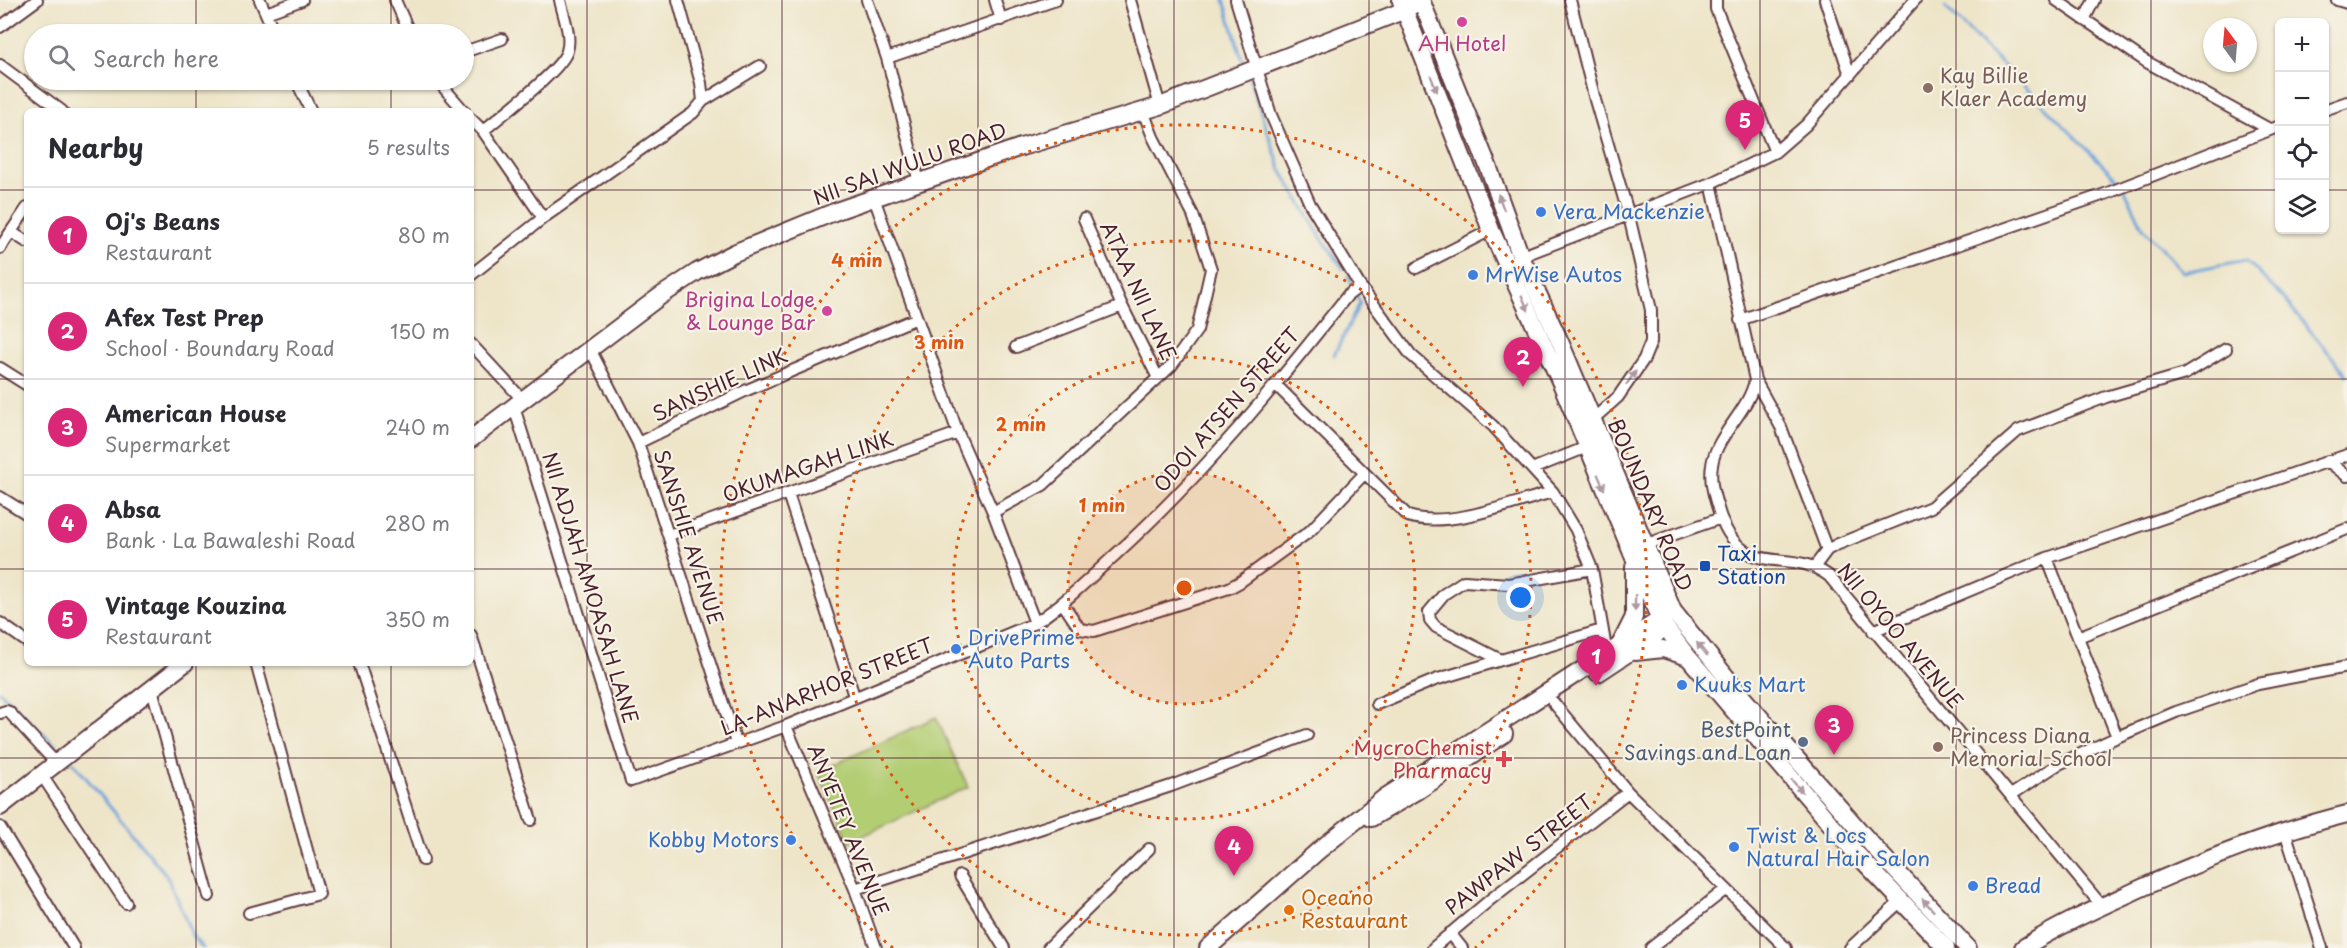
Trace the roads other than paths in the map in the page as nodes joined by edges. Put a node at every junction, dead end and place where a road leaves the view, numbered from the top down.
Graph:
1 (37, 0) edge
2 (260, 0) edge
3 (302, 0) edge
4 (395, 0) edge
5 (560, 0) edge
6 (678, 0) edge
7 (867, 0) edge
8 (995, 0) edge
9 (1056, 0) edge
10 (1130, 0) edge
11 (1236, 0) edge
12 (1421, 0) edge
13 (1570, 0) edge
14 (1716, 0) edge
15 (1825, 0) edge
16 (1915, 0) edge
17 (2056, 0) edge
18 (2094, 0) edge
19 (2337, 0) edge
20 (2347, 3) edge
21 (1403, 5) edge
22 (266, 13) junction
23 (1001, 20) junction
24 (2084, 20) junction
25 (271, 24) edge
26 (406, 24) edge
27 (0, 27) edge
28 (502, 39) dead end
29 (474, 49) edge
30 (887, 58) junction
31 (0, 65) edge
32 (760, 66) dead end
33 (1258, 68) junction
34 (1850, 75) junction
35 (24, 83) edge
36 (34, 90) edge
37 (301, 90) edge
38 (446, 90) edge
39 (702, 101) junction
40 (2347, 102) edge
41 (1160, 106) junction
42 (58, 108) edge
43 (309, 108) edge
44 (461, 108) edge
45 (2329, 109) edge
46 (1143, 111) junction
47 (474, 122) edge
48 (2274, 128) edge
49 (483, 131) junction
50 (1774, 152) junction
51 (919, 182) junction
52 (1711, 183) junction
53 (874, 198) junction
54 (24, 212) edge
55 (1629, 216) junction
56 (543, 218) junction
57 (1084, 219) dead end
58 (1491, 230) junction
59 (11, 232) junction
60 (24, 240) edge
61 (0, 248) edge
62 (1514, 259) junction
63 (1416, 268) dead end
64 (474, 273) edge
65 (1358, 287) junction
66 (1122, 306) junction
67 (917, 318) junction
68 (1740, 320) junction
69 (1016, 347) dead end
70 (474, 348) edge
71 (590, 349) junction
72 (2226, 349) dead end
73 (0, 368) edge
74 (1158, 378) junction
75 (1755, 380) junction
76 (24, 383) edge
77 (1276, 385) junction
78 (518, 404) junction
79 (1591, 421) junction
80 (958, 434) junction
81 (474, 437) edge
82 (638, 443) junction
83 (1587, 447) junction
84 (2347, 454) edge
85 (2328, 461) junction
86 (1532, 469) junction
87 (1364, 474) junction
88 (2347, 476) edge
89 (1553, 492) junction
90 (788, 494) junction
91 (0, 497) edge
92 (24, 512) edge
93 (993, 512) junction
94 (1721, 518) junction
95 (2347, 529) edge
96 (669, 535) junction
97 (1827, 550) junction
98 (1639, 551) junction
99 (2047, 558) junction
100 (1815, 566) junction
101 (1592, 569) junction
102 (1063, 604) junction
103 (1669, 620) junction
104 (0, 623) edge
105 (1035, 623) junction
106 (1602, 630) junction
107 (1873, 631) junction
108 (2078, 637) junction
109 (24, 640) edge
110 (474, 644) edge
111 (1619, 650) junction
112 (1688, 657) junction
113 (1501, 660) junction
114 (181, 666) edge
115 (257, 666) edge
116 (360, 666) edge
117 (2347, 667) edge
118 (152, 689) junction
119 (854, 696) junction
120 (1553, 702) junction
121 (1377, 704) dead end
122 (0, 713) edge
123 (786, 726) junction
124 (1307, 735) dead end
125 (2117, 737) junction
126 (736, 743) junction
127 (56, 763) junction
128 (41, 774) junction
129 (631, 781) joint
130 (1628, 792) junction
131 (2011, 795) junction
132 (0, 807) edge
133 (2347, 814) edge
134 (531, 820) dead end
135 (1353, 825) junction
136 (0, 827) edge
137 (2285, 831) junction
138 (1149, 849) dead end
139 (423, 860) dead end
140 (960, 876) dead end
141 (855, 889) junction
142 (1726, 889) junction
143 (210, 896) dead end
144 (1901, 901) junction
145 (126, 903) dead end
146 (2102, 906) junction
147 (249, 913) dead end
148 (1450, 933) junction
149 (75, 948) edge
150 (876, 948) edge
151 (1004, 948) edge
152 (1048, 948) edge
153 (1208, 948) edge
154 (1432, 948) edge
155 (1462, 948) edge
156 (1651, 948) edge
157 (1786, 948) edge
158 (1850, 948) edge
159 (1946, 948) edge
160 (1968, 948) edge
161 (2023, 948) edge
162 (2322, 948) edge

1 - 27 street
2 - 22 street
3 - 22 street
4 - 26 street
5 - 49 street
6 - 39 street
7 - 30 street
8 - 23 street
9 - 23 street
10 - 41 street
11 - 33 street
12 - 21 main road, NII SAI WULU ROAD
62 -> 12 main road, BOUNDARY ROAD
13 - 55 street
14 - 50 street
15 - 34 street
16 - 34 street
17 - 24 street
18 - 24 street
19 - 20 street
21 - 33 main road, NII SAI WULU ROAD
21 -> 58 main road, BOUNDARY ROAD
22 - 25 street
23 - 30 street
24 - 48 street
28 - 29 street
30 - 51 street
31 - 35 street
32 - 39 street
33 - 41 main road, NII SAI WULU ROAD
33 - 65 street
34 - 50 street
36 - 42 street
37 - 43 street
38 - 44 street
39 - 56 street
40 - 45 street
41 - 46 main road, NII SAI WULU ROAD
46 - 51 main road, NII SAI WULU ROAD
46 - 74 street
47 - 49 street
48 - 68 street
49 - 56 street
50 - 52 street
51 - 53 main road, NII SAI WULU ROAD
52 - 55 street
52 - 68 street
53 - 67 street
53 - 71 main road, NII SAI WULU ROAD
54 - 59 street
55 - 62 street
79 -> 55 street
56 - 64 street
57 - 66 street, ATAA NII LANE
58 - 62 main road, BOUNDARY ROAD
58 - 63 street
59 - 60 street
59 - 61 street
62 - 79 main road, BOUNDARY ROAD
62 -> 83 main road, BOUNDARY ROAD
65 - 77 street, ODOI ATSEN STREET
65 - 86 street
66 - 69 street
66 - 74 street, ATAA NII LANE
67 - 80 street
67 - 82 street, SANSHIE LINK
68 - 75 street
70 - 78 street
71 - 78 main road, NII SAI WULU ROAD
71 - 82 street, SANSHIE AVENUE
72 - 97 street
73 - 76 street
74 - 93 street
75 - 94 street, NII OYOO AVENUE
75 - 97 street
77 - 87 street
77 - 102 street, ODOI ATSEN STREET
78 - 81 main road, NII SAI WULU ROAD
78 - 129 street, NII ADJAH AMOASAH LANE
79 - 98 main road, BOUNDARY ROAD
80 - 90 street, OKUMAGAH LINK
80 - 93 street
82 - 96 street, SANSHIE AVENUE
83 - 86 street
83 -> 98 main road, BOUNDARY ROAD
84 - 85 street
85 - 88 street
85 - 99 street
86 - 89 street
87 - 89 street
87 - 102 street
89 - 101 street
90 - 96 street, OKUMAGAH LINK
90 - 119 street
91 - 92 street
93 - 105 street
94 - 98 street
94 - 100 street, NII OYOO AVENUE
95 - 108 street
96 - 126 street, SANSHIE AVENUE
97 - 100 street
98 - 103 main road, BOUNDARY ROAD
98 -> 111 main road
99 - 107 street
99 - 108 street
100 - 107 street, NII OYOO AVENUE
101 - 106 street
101 - 113 street
102 - 105 street, ODOI ATSEN STREET
103 - 111 main road
103 - 112 main road, BOUNDARY ROAD
160 -> 103 main road, BOUNDARY ROAD
104 - 109 street
105 - 119 street, LA-ANARHOR STREET
106 - 111 street
106 - 113 street
107 - 131 street, NII OYOO AVENUE
108 - 125 street
110 - 134 street
111 - 112 main road
111 - 120 main road
111 - 135 main road
112 -> 144 main road, BOUNDARY ROAD
113 - 121 street
114 - 118 main road
115 - 147 street
116 - 139 street
117 - 125 street
118 - 127 main road
118 - 143 street
119 - 123 street, LA-ANARHOR STREET
120 - 130 street
120 - 135 main road
122 - 127 street
123 - 126 street, LA-ANARHOR STREET
123 - 141 street, ANYETEY AVENUE
124 - 141 street
125 - 131 street
126 - 129 street, LA-ANARHOR STREET
127 - 128 main road
128 - 132 main road
128 - 145 street
130 - 142 street
130 - 148 street, PAWPAW STREET
131 - 146 street, NII OYOO AVENUE
133 - 137 main road
135 - 153 main road
136 - 149 street
137 - 146 main road
137 - 162 street
138 - 152 street
140 - 151 street
141 - 150 street, ANYETEY AVENUE
142 - 156 street
142 - 157 street
144 - 158 street
144 - 159 main road, BOUNDARY ROAD
146 - 161 main road
148 - 154 street, PAWPAW STREET
148 - 155 street

